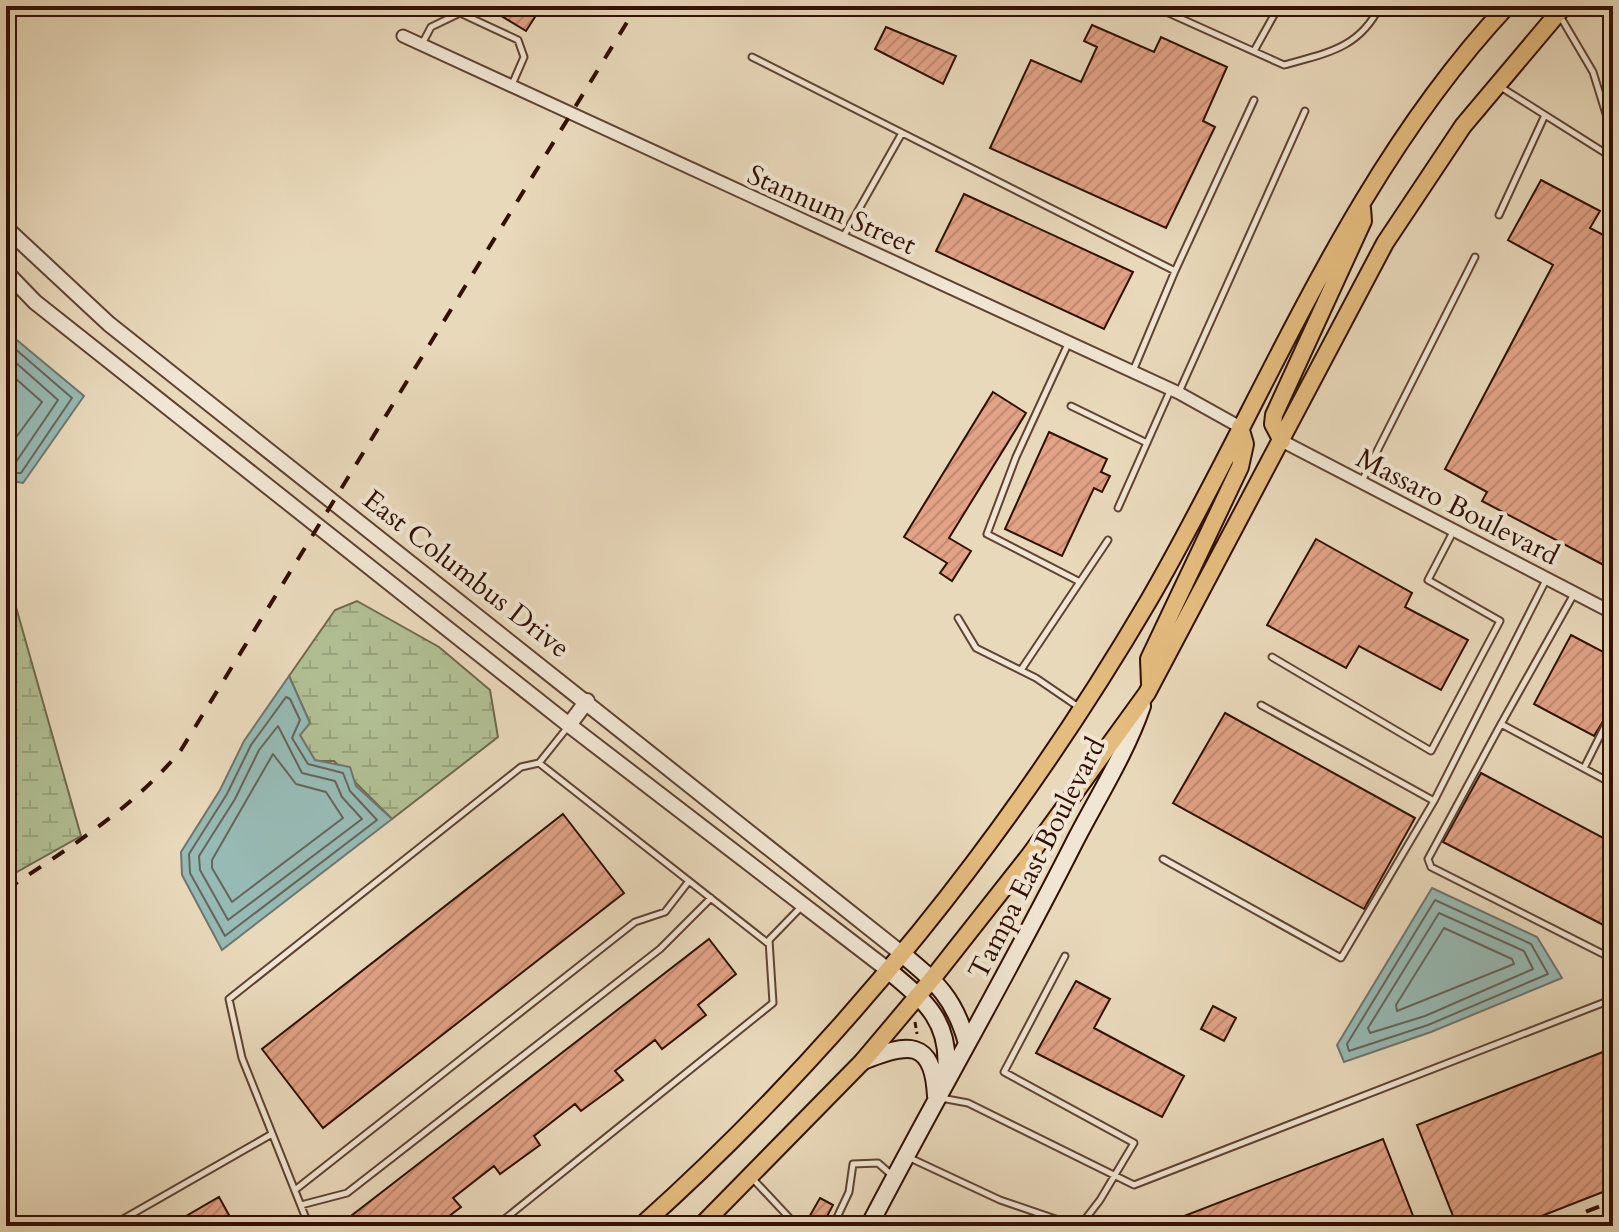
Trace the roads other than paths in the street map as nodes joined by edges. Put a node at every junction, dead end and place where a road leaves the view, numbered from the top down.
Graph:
1 (1153, 6) edge
2 (1279, 6) edge
3 (1380, 6) edge
4 (1507, 6) edge
5 (1557, 8) edge
6 (403, 36) dead end
7 (422, 45) junction
8 (1254, 51) junction
9 (752, 57) dead end
10 (1496, 85) junction
11 (511, 88) junction
12 (1254, 100) dead end
13 (1305, 111) dead end
14 (1545, 115) junction
15 (1613, 122) edge
16 (902, 133) junction
17 (1613, 158) edge
18 (1362, 204) junction
19 (1499, 215) dead end
20 (6, 228) edge
21 (841, 240) junction
22 (1475, 257) dead end
23 (1175, 271) junction
24 (6, 272) edge
25 (1069, 343) junction
26 (1132, 372) junction
27 (1175, 392) junction
28 (1071, 406) dead end
29 (1240, 427) junction
30 (1282, 441) junction
31 (1147, 443) junction
32 (1361, 483) junction
33 (1118, 508) dead end
34 (1453, 531) junction
35 (1108, 540) dead end
36 (1546, 579) junction
37 (1080, 582) junction
38 (1574, 593) junction
39 (1613, 613) edge
40 (958, 618) dead end
41 (1272, 657) dead end
42 (1021, 670) junction
43 (1148, 689) junction
44 (587, 701) junction
45 (1261, 705) dead end
46 (1081, 708) junction
47 (1613, 710) edge
48 (1501, 724) junction
49 (569, 725) junction
50 (539, 763) junction
51 (1584, 768) junction
52 (1613, 784) edge
53 (1434, 801) junction
54 (1163, 859) dead end
55 (689, 881) junction
56 (711, 898) junction
57 (803, 904) junction
58 (769, 945) junction
59 (901, 953) junction
60 (1065, 956) dead end
61 (1613, 959) edge
62 (888, 970) junction
63 (932, 979) junction
64 (918, 995) junction
65 (1613, 999) edge
66 (967, 1043) junction
67 (863, 1061) junction
68 (946, 1076) junction
69 (936, 1097) junction
70 (272, 1134) junction
71 (905, 1156) junction
72 (1113, 1175) junction
73 (894, 1177) junction
74 (752, 1178) junction
75 (295, 1190) junction
76 (301, 1205) junction
77 (111, 1226) edge
78 (309, 1226) edge
79 (496, 1226) edge
80 (641, 1226) edge
81 (701, 1226) edge
82 (797, 1226) edge
83 (833, 1226) edge
84 (869, 1226) edge
85 (1078, 1226) edge

1 - 8 lane
2 - 8 lane
3 - 8 lane
4 - 18 main road
5 - 10 main road
5 - 15 lane
6 - 7 street, Stannum Street
7 - 11 street, Stannum Street
7 - 11 lane
9 - 16 lane
10 - 14 lane
10 - 30 main road
11 - 21 street, Stannum Street
12 - 23 lane
13 - 27 lane
14 - 17 lane
14 - 19 lane
16 - 21 lane
16 - 23 lane
18 - 29 main road
18 - 30 main road
20 - 44 street, East Columbus Drive
21 - 25 street, Stannum Street
22 - 32 lane
23 - 26 lane
24 - 49 street, East Columbus Drive
25 - 26 street, Stannum Street
25 - 37 lane
26 - 27 street, Stannum Street
27 - 29 street, Stannum Street
27 - 31 lane
28 - 31 lane
29 - 43 main road
29 - 46 main road
30 - 32 street, Massaro Boulevard
30 - 43 main road
31 - 33 lane
32 - 34 street, Massaro Boulevard
34 - 36 street, Massaro Boulevard
34 - 41 lane
35 - 37 lane
36 - 38 street, Massaro Boulevard
36 - 53 lane
37 - 42 lane
38 - 39 street, Massaro Boulevard
38 - 48 lane
40 - 42 lane
42 - 46 lane
43 - 63 main road
43 - 66 main road, Tampa East Boulevard
44 - 49 street
44 - 59 street, East Columbus Drive
45 - 53 lane
46 - 59 main road
47 - 51 lane
48 - 51 lane
48 - 61 lane
49 - 50 lane
49 - 57 street, East Columbus Drive
50 - 55 lane
50 - 70 lane
51 - 52 lane
53 - 54 lane
55 - 56 lane
55 - 75 lane
56 - 58 lane
56 - 76 lane
57 - 58 lane
57 - 62 street, East Columbus Drive
58 - 79 lane
59 - 62 main road
59 - 63 main road, Tampa East Boulevard
60 - 72 lane
62 - 64 main road, Tampa East Boulevard
62 - 80 main road
63 - 64 main road
63 - 66 main road, Tampa East Boulevard
64 - 67 main road
64 - 68 main road, Tampa East Boulevard
65 - 72 lane
66 - 68 main road, Tampa East Boulevard
67 - 69 main road
67 - 74 main road
68 - 69 main road, Tampa East Boulevard
69 - 71 main road, Tampa East Boulevard
69 - 72 lane
70 - 75 lane
70 - 77 lane
71 - 73 main road, Tampa East Boulevard
71 - 85 lane
72 - 85 lane
73 - 83 lane
73 - 84 main road, Tampa East Boulevard
74 - 81 main road
74 - 82 lane
75 - 76 lane
76 - 78 lane

